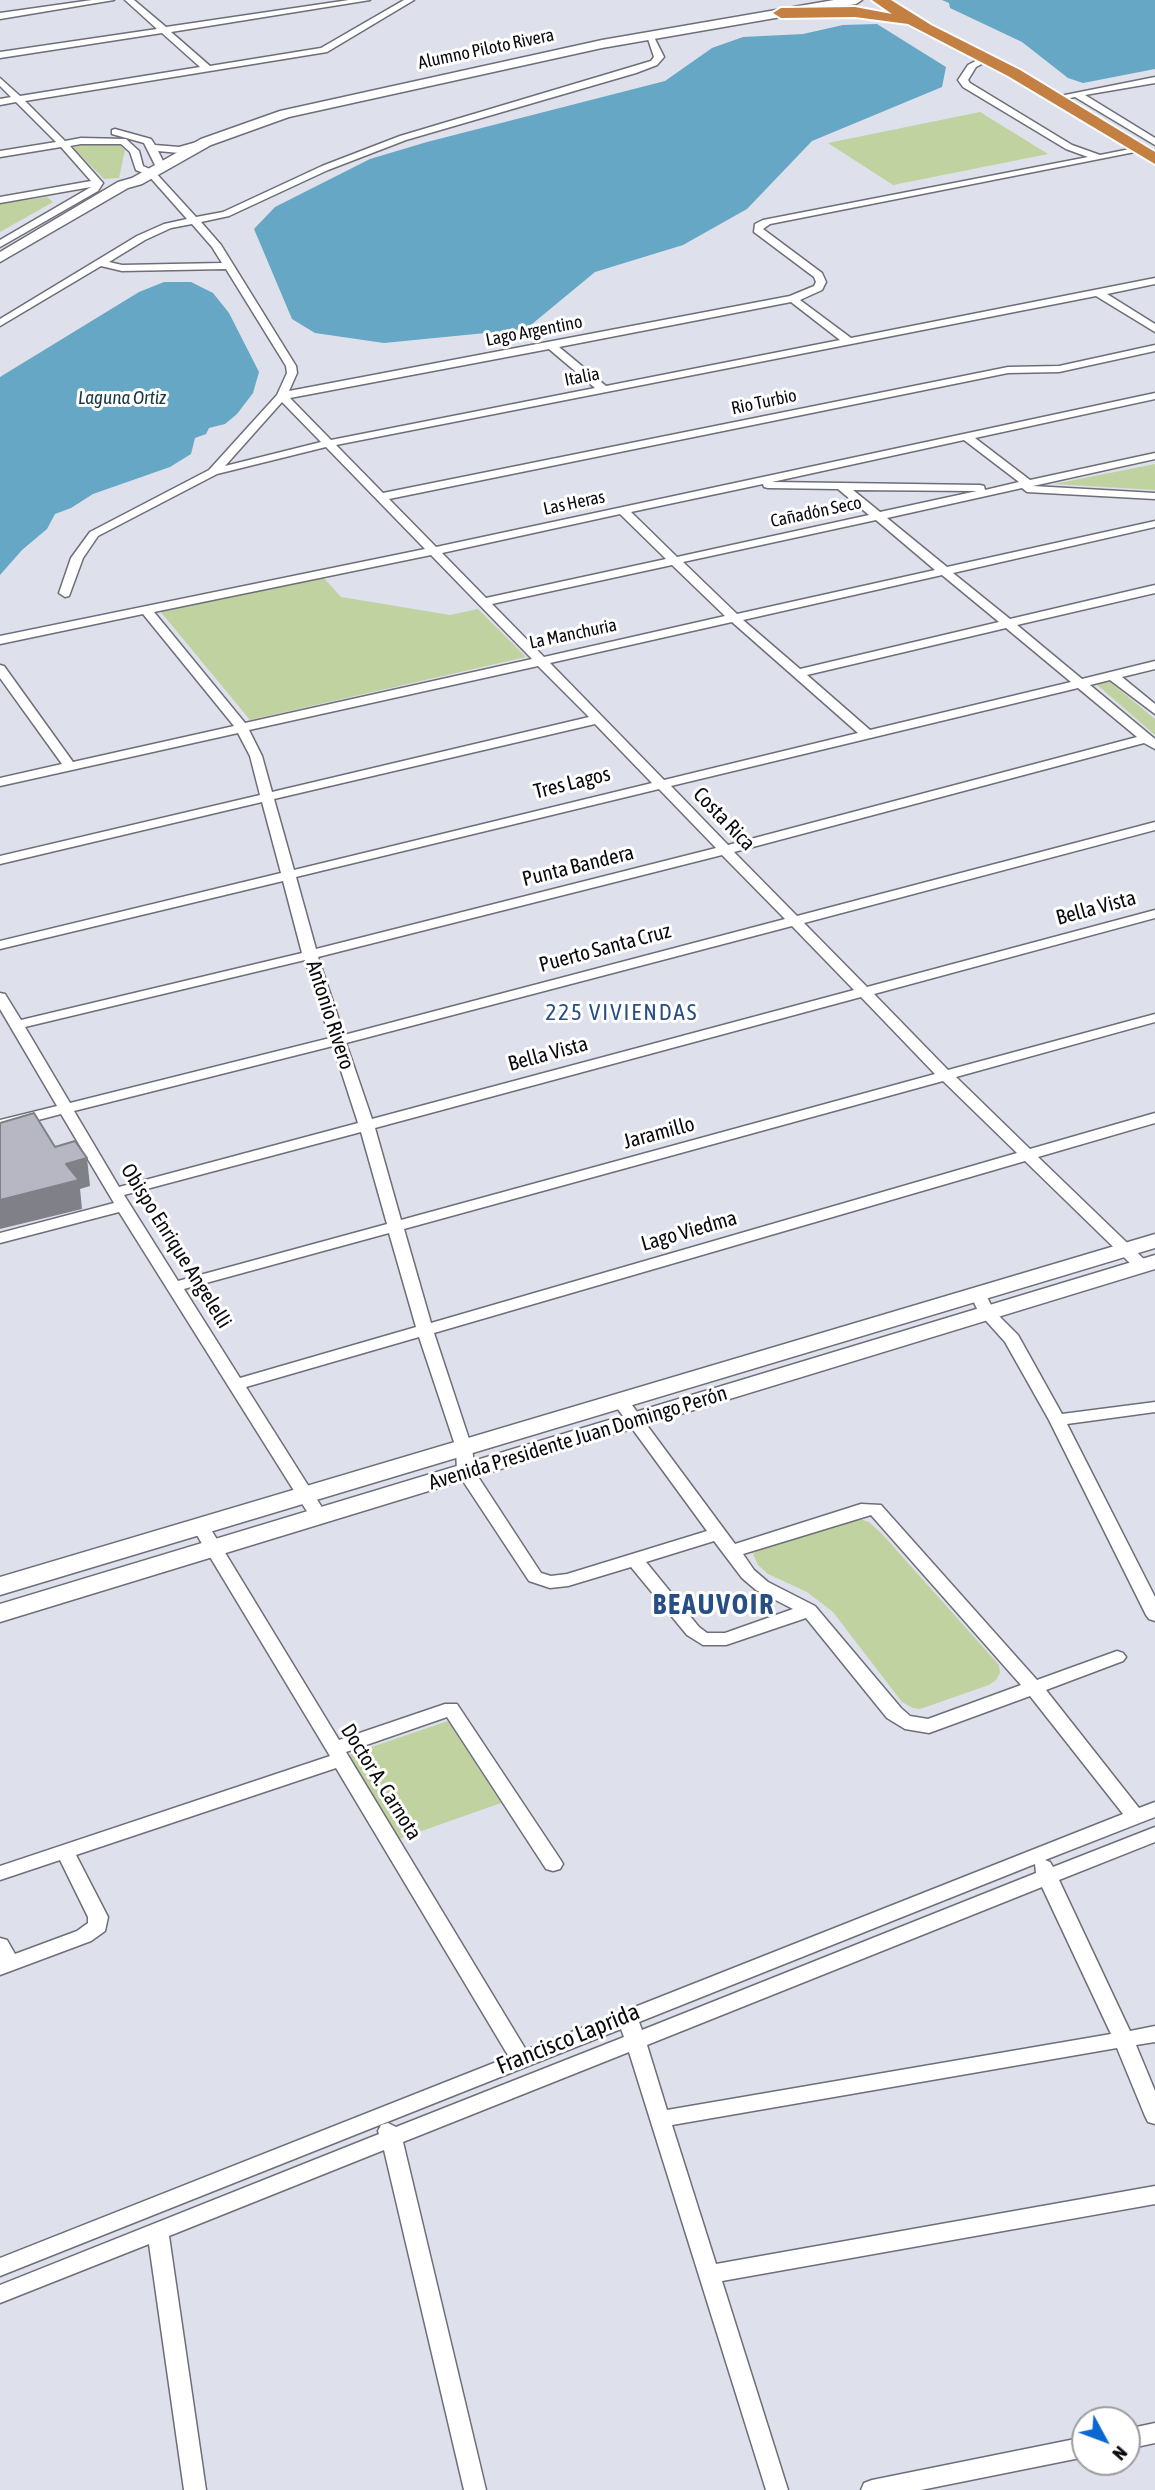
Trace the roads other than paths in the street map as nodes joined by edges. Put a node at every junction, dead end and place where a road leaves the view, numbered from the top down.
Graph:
1 (110, 0) edge
2 (129, 0) edge
3 (366, 0) edge
4 (410, 0) edge
5 (825, 0) edge
6 (856, 0) edge
7 (880, 0) edge
8 (901, 0) edge
9 (339, 2) edge
10 (781, 13) junction
11 (0, 16) edge
12 (925, 28) junction
13 (163, 31) junction
14 (649, 35) junction
15 (0, 55) edge
16 (986, 59) junction
17 (208, 69) junction
18 (1150, 80) edge
19 (0, 81) edge
20 (1155, 87) edge
21 (1076, 94) junction
22 (1055, 98) junction
23 (18, 99) junction
24 (0, 102) edge
25 (60, 140) junction
26 (206, 142) junction
27 (0, 145) edge
28 (151, 148) junction
29 (1150, 150) edge
30 (0, 155) edge
31 (1099, 157) junction
32 (147, 172) junction
33 (98, 183) junction
34 (0, 200) edge
35 (192, 220) junction
36 (0, 244) edge
37 (0, 258) edge
38 (100, 263) junction
39 (229, 266) junction
40 (0, 267) edge
41 (1155, 281) edge
42 (1099, 293) junction
43 (793, 299) junction
44 (0, 323) edge
45 (1155, 329) edge
46 (850, 342) junction
47 (552, 346) junction
48 (1155, 348) edge
49 (604, 390) junction
50 (282, 396) junction
51 (1155, 396) edge
52 (967, 437) junction
53 (326, 444) junction
54 (1155, 456) edge
55 (826, 466) junction
56 (213, 472) junction
57 (1028, 484) junction
58 (734, 485) junction
59 (824, 485) junction
60 (840, 485) junction
61 (1006, 488) junction
62 (1155, 496) edge
63 (380, 498) junction
64 (622, 510) junction
65 (876, 517) junction
66 (1155, 524) edge
67 (433, 551) junction
68 (675, 561) junction
69 (944, 570) junction
70 (1155, 589) edge
71 (65, 593) dead end
72 (485, 602) junction
73 (146, 610) junction
74 (734, 618) junction
75 (1009, 623) junction
76 (0, 640) edge
77 (541, 659) junction
78 (1155, 665) edge
79 (0, 670) edge
80 (798, 673) junction
81 (1112, 675) junction
82 (1080, 683) junction
83 (1155, 710) edge
84 (598, 719) junction
85 (242, 728) junction
86 (866, 733) junction
87 (1151, 742) edge
88 (70, 766) junction
89 (0, 782) edge
90 (661, 783) junction
91 (268, 795) junction
92 (1155, 826) edge
93 (725, 850) junction
94 (0, 860) edge
95 (288, 874) junction
96 (1155, 914) edge
97 (793, 919) junction
98 (0, 945) edge
99 (310, 955) junction
100 (863, 991) junction
101 (0, 997) edge
102 (1155, 1018) edge
103 (17, 1025) junction
104 (337, 1041) junction
105 (946, 1076) junction
106 (66, 1109) junction
107 (1155, 1118) edge
108 (366, 1124) junction
109 (0, 1125) edge
110 (1027, 1155) junction
111 (118, 1200) junction
112 (394, 1228) junction
113 (0, 1238) edge
114 (1155, 1241) edge
115 (1140, 1259) edge
116 (174, 1287) junction
117 (983, 1304) junction
118 (425, 1330) junction
119 (236, 1385) junction
120 (620, 1401) junction
121 (1155, 1407) edge
122 (1057, 1420) junction
123 (636, 1421) junction
124 (464, 1448) junction
125 (466, 1472) junction
126 (312, 1507) junction
127 (718, 1534) junction
128 (207, 1538) junction
129 (730, 1552) junction
130 (635, 1560) junction
131 (0, 1586) edge
132 (809, 1610) junction
133 (0, 1613) edge
134 (1155, 1615) edge
135 (1117, 1657) dead end
136 (1033, 1687) junction
137 (336, 1754) junction
138 (1155, 1809) edge
139 (1136, 1817) junction
140 (1155, 1834) edge
141 (65, 1852) junction
142 (1038, 1856) junction
143 (553, 1864) dead end
144 (0, 1872) edge
145 (1048, 1877) junction
146 (0, 1945) edge
147 (5, 1965) edge
148 (628, 2018) junction
149 (1155, 2034) edge
150 (1123, 2038) junction
151 (635, 2040) junction
152 (522, 2060) junction
153 (1155, 2116) edge
154 (380, 2117) junction
155 (662, 2119) junction
156 (393, 2139) junction
157 (1155, 2195) edge
158 (158, 2233) junction
159 (0, 2267) edge
160 (710, 2274) junction
161 (0, 2294) edge
162 (1071, 2450) edge
163 (195, 2490) edge
164 (475, 2490) edge
165 (777, 2490) edge
166 (872, 2490) edge

1 - 11 street
2 - 13 street
3 - 9 street
4 - 17 street
5 - 10 highway
6 - 10 main road, Alumno Piloto Rivera
7 - 12 highway
8 - 22 highway
9 - 13 street
10 - 12 highway
10 - 14 main road, Alumno Piloto Rivera
12 - 16 highway
13 - 15 street
13 - 17 street
14 - 26 main road, Alumno Piloto Rivera
14 - 35 street
16 - 22 highway
16 - 31 street
17 - 23 street
18 - 20 street
18 - 21 street
19 - 23 street
21 - 22 street
21 - 29 street
22 - 29 highway
23 - 24 street
23 - 25 street
25 - 27 street
25 - 28 street
25 - 30 street
25 - 32 street
25 - 33 street
26 - 28 street
26 - 32 main road, Alumno Piloto Rivera
28 - 32 street
29 - 31 street
31 - 43 street
32 - 35 street
32 - 37 main road, Alumno Piloto Rivera
32 - 40 main road, Alumno Piloto Rivera
33 - 34 street
33 - 36 street
35 - 38 street
35 - 39 street
38 - 39 street
38 - 44 street
39 - 50 street
41 - 42 street, Italia
42 - 45 street
42 - 46 street, Italia
43 - 46 street
43 - 47 street, Lago Argentino
46 - 49 street, Italia
47 - 49 street
47 - 50 street, Lago Argentino
48 - 63 street, Rio Turbio
49 - 53 street, Italia
50 - 53 street, Costa Rica
50 - 56 street
51 - 52 street, Las Heras
52 - 55 street, Las Heras
52 - 57 street
53 - 56 street, Italia
53 - 63 street, Costa Rica
54 - 57 street, Cañadón Seco
55 - 58 street, Las Heras
55 - 59 street
56 - 71 street, Italia
57 - 61 street, Cañadón Seco
58 - 59 street
58 - 64 street, Las Heras
59 - 60 street
60 - 61 street
60 - 65 street
61 - 62 street
61 - 65 street, Cañadón Seco
63 - 67 street, Costa Rica
64 - 67 street, Las Heras
64 - 68 street
65 - 68 street, Cañadón Seco
65 - 69 street
66 - 69 street, La Manchuria
67 - 72 street, Costa Rica
67 - 73 street, Las Heras
68 - 72 street, Cañadón Seco
68 - 74 street
69 - 74 street, La Manchuria
69 - 75 street
70 - 75 street
72 - 77 street, Costa Rica
73 - 76 street, Las Heras
73 - 85 street, Antonio Rivero
74 - 77 street, La Manchuria
74 - 80 street
75 - 80 street
75 - 82 street
77 - 84 street, Costa Rica
77 - 85 street, La Manchuria
78 - 81 street, Tres Lagos
79 - 88 street
80 - 86 street
81 - 82 street, Tres Lagos
81 - 83 street
82 - 86 street, Tres Lagos
82 - 87 street
84 - 90 street, Costa Rica
84 - 91 street
85 - 88 street, La Manchuria
85 - 91 street, Antonio Rivero
86 - 90 street, Tres Lagos
87 - 93 street, Punta Bandera
88 - 89 street, La Manchuria
90 - 93 street, Costa Rica
90 - 95 street, Tres Lagos
91 - 94 street
91 - 95 street, Antonio Rivero
92 - 97 street, Puerto Santa Cruz
93 - 97 street, Costa Rica
93 - 99 street, Punta Bandera
95 - 98 street, Tres Lagos
95 - 99 street, Antonio Rivero
96 - 100 street, Bella Vista
97 - 100 street, Costa Rica
97 - 104 street, Puerto Santa Cruz
99 - 103 street, Punta Bandera
99 - 104 street, Antonio Rivero
100 - 105 street, Costa Rica
100 - 108 street, Bella Vista
101 - 103 street, Obispo Enrique Angelelli
102 - 105 street, Jaramillo
103 - 106 street, Obispo Enrique Angelelli
104 - 106 street, Puerto Santa Cruz
104 - 108 street, Antonio Rivero
105 - 110 street, Costa Rica
105 - 112 street, Jaramillo
106 - 109 street, Puerto Santa Cruz
106 - 111 street, Obispo Enrique Angelelli
107 - 110 street, Lago Viedma
108 - 111 street, Bella Vista
108 - 112 street, Antonio Rivero
110 - 115 street, Costa Rica
110 - 118 street, Lago Viedma
111 - 113 street, Bella Vista
111 - 116 street, Obispo Enrique Angelelli
112 - 116 street, Jaramillo
112 - 118 street, Antonio Rivero
114 - 115 main road, Avenida Presidente Juan Domingo Perón
115 - 117 main road, Avenida Presidente Juan Domingo Perón
116 - 119 street, Obispo Enrique Angelelli
117 - 120 main road, Avenida Presidente Juan Domingo Perón
117 - 122 street
117 - 123 main road, Avenida Presidente Juan Domingo Perón
118 - 119 street, Lago Viedma
118 - 124 street, Antonio Rivero
119 - 126 street, Obispo Enrique Angelelli
120 - 123 street
120 - 124 main road, Avenida Presidente Juan Domingo Perón
121 - 122 street
122 - 134 street
123 - 125 main road, Avenida Presidente Juan Domingo Perón
123 - 127 street
124 - 125 street, Antonio Rivero
124 - 126 main road, Avenida Presidente Juan Domingo Perón
125 - 126 main road, Avenida Presidente Juan Domingo Perón
125 - 130 street
126 - 128 main road, Avenida Presidente Juan Domingo Perón
127 - 129 street
127 - 130 street
128 - 131 main road, Avenida Presidente Juan Domingo Perón
128 - 133 main road, Avenida Presidente Juan Domingo Perón
128 - 137 street, Doctor A. Carnota
129 - 132 street
129 - 136 street
130 - 132 street
132 - 136 street
135 - 136 street
136 - 139 street
137 - 141 street
137 - 143 street
137 - 152 street, Doctor A. Carnota
138 - 139 street, Francisco Laprida
139 - 142 street, Francisco Laprida
140 - 145 street, Francisco Laprida
141 - 144 street
141 - 147 street
142 - 145 street
142 - 148 street, Francisco Laprida
145 - 150 street
145 - 151 street, Francisco Laprida
146 - 147 street
148 - 151 street
148 - 152 street, Francisco Laprida
149 - 150 street
150 - 153 street
150 - 155 street
151 - 155 street
151 - 156 street, Francisco Laprida
152 - 154 street, Francisco Laprida
154 - 156 street
154 - 159 street, Francisco Laprida
155 - 160 street
156 - 158 street, Francisco Laprida
156 - 164 street
157 - 160 street
158 - 161 street, Francisco Laprida
158 - 163 street
160 - 165 street
162 - 166 street

